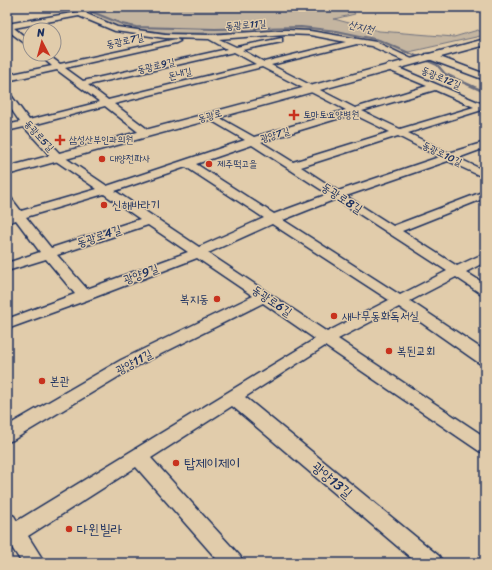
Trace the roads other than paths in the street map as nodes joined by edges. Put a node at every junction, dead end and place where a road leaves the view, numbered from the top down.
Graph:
1 (7, 27) edge
2 (310, 33) junction
3 (198, 37) junction
4 (209, 37) junction
5 (22, 39) edge
6 (358, 41) junction
7 (485, 42) edge
8 (233, 49) junction
9 (429, 56) junction
10 (412, 61) junction
11 (52, 62) edge
12 (265, 65) junction
13 (57, 66) junction
14 (389, 67) junction
15 (485, 77) edge
16 (7, 78) edge
17 (80, 84) junction
18 (434, 87) junction
19 (310, 88) junction
20 (7, 96) edge
21 (106, 103) junction
22 (484, 108) edge
23 (354, 111) junction
24 (210, 116) junction
25 (26, 123) junction
26 (7, 128) edge
27 (146, 133) junction
28 (400, 133) junction
29 (254, 142) junction
30 (485, 145) edge
31 (57, 157) junction
32 (450, 158) junction
33 (187, 163) junction
34 (292, 166) junction
35 (7, 171) edge
36 (485, 175) edge
37 (106, 190) junction
38 (485, 194) edge
39 (337, 195) junction
40 (7, 201) edge
41 (13, 218) edge
42 (273, 219) junction
43 (150, 220) junction
44 (391, 231) junction
45 (198, 251) junction
46 (48, 253) junction
47 (485, 258) edge
48 (7, 267) edge
49 (456, 272) junction
50 (485, 290) edge
51 (84, 296) junction
52 (265, 296) junction
53 (400, 301) junction
54 (7, 324) edge
55 (327, 338) junction
56 (485, 358) edge
57 (233, 397) junction
58 (7, 435) edge
59 (485, 446) edge
60 (138, 456) junction
61 (9, 532) edge
62 (34, 563) edge
63 (233, 563) edge
64 (432, 563) edge

1 - 3 street, 동광로11길
1 - 5 street
2 - 4 street, 동광로11길
2 - 6 street, 동광로11길
2 - 8 street, 동광로9길
3 - 4 street, 동광로11길
3 - 13 street, 동광로7길
4 - 8 street
6 - 10 street, 동광로11길
6 - 12 street, 돈내길
7 - 9 main road
8 - 12 street
8 - 17 street, 동광로9길
9 - 10 main road, 동광로
9 - 15 street
10 - 14 main road, 동광로
11 - 13 street
12 - 19 street
12 - 21 street, 돈내길
13 - 16 street
13 - 17 street
14 - 18 street, 동광로12길
14 - 19 main road, 동광로
17 - 21 street
18 - 22 street, 동광로12길
18 - 23 street, 광양7길
19 - 23 street, 동광로10길
19 - 24 main road, 동광로
20 - 25 street, 동광로5길
21 - 25 street, 돈내길
21 - 27 street
22 - 28 street, 동광로10길
23 - 28 street, 동광로10길
23 - 29 street, 광양7길
24 - 27 main road, 동광로
24 - 29 street, 동광로8길
25 - 26 street, 돈내길
25 - 31 street, 동광로5길
27 - 31 main road, 동광로
28 - 32 street, 동광로10길
28 - 34 street
29 - 33 street, 광양7길
29 - 34 street, 동광로8길
30 - 32 street
31 - 35 main road, 동광로
31 - 37 street, 동광로6길
32 - 36 street, 동광로10길
32 - 39 street, 광양9길
33 - 37 street, 광양7길
33 - 42 street
34 - 39 street, 동광로8길
37 - 41 street, 광양7길
37 - 43 street, 동광로6길
38 - 44 street
39 - 42 street, 광양9길
39 - 44 street, 동광로8길
40 - 41 street
41 - 46 street
42 - 45 street, 광양9길
42 - 53 street
43 - 45 street, 동광로6길
43 - 46 street, 동광로4길
44 - 49 street, 동광로8길
45 - 51 street, 광양9길
45 - 52 street, 동광로6길
46 - 48 street, 동광로4길
46 - 51 street
47 - 49 street
49 - 50 street, 동광로8길
49 - 53 street
51 - 54 street, 광양9길
52 - 55 street, 동광로6길
52 - 58 street, 광양11길
53 - 55 street
53 - 56 street
55 - 57 street
55 - 59 street, 동광로6길
57 - 60 street
57 - 64 street, 광양13길
60 - 61 street
60 - 63 street
61 - 62 street

